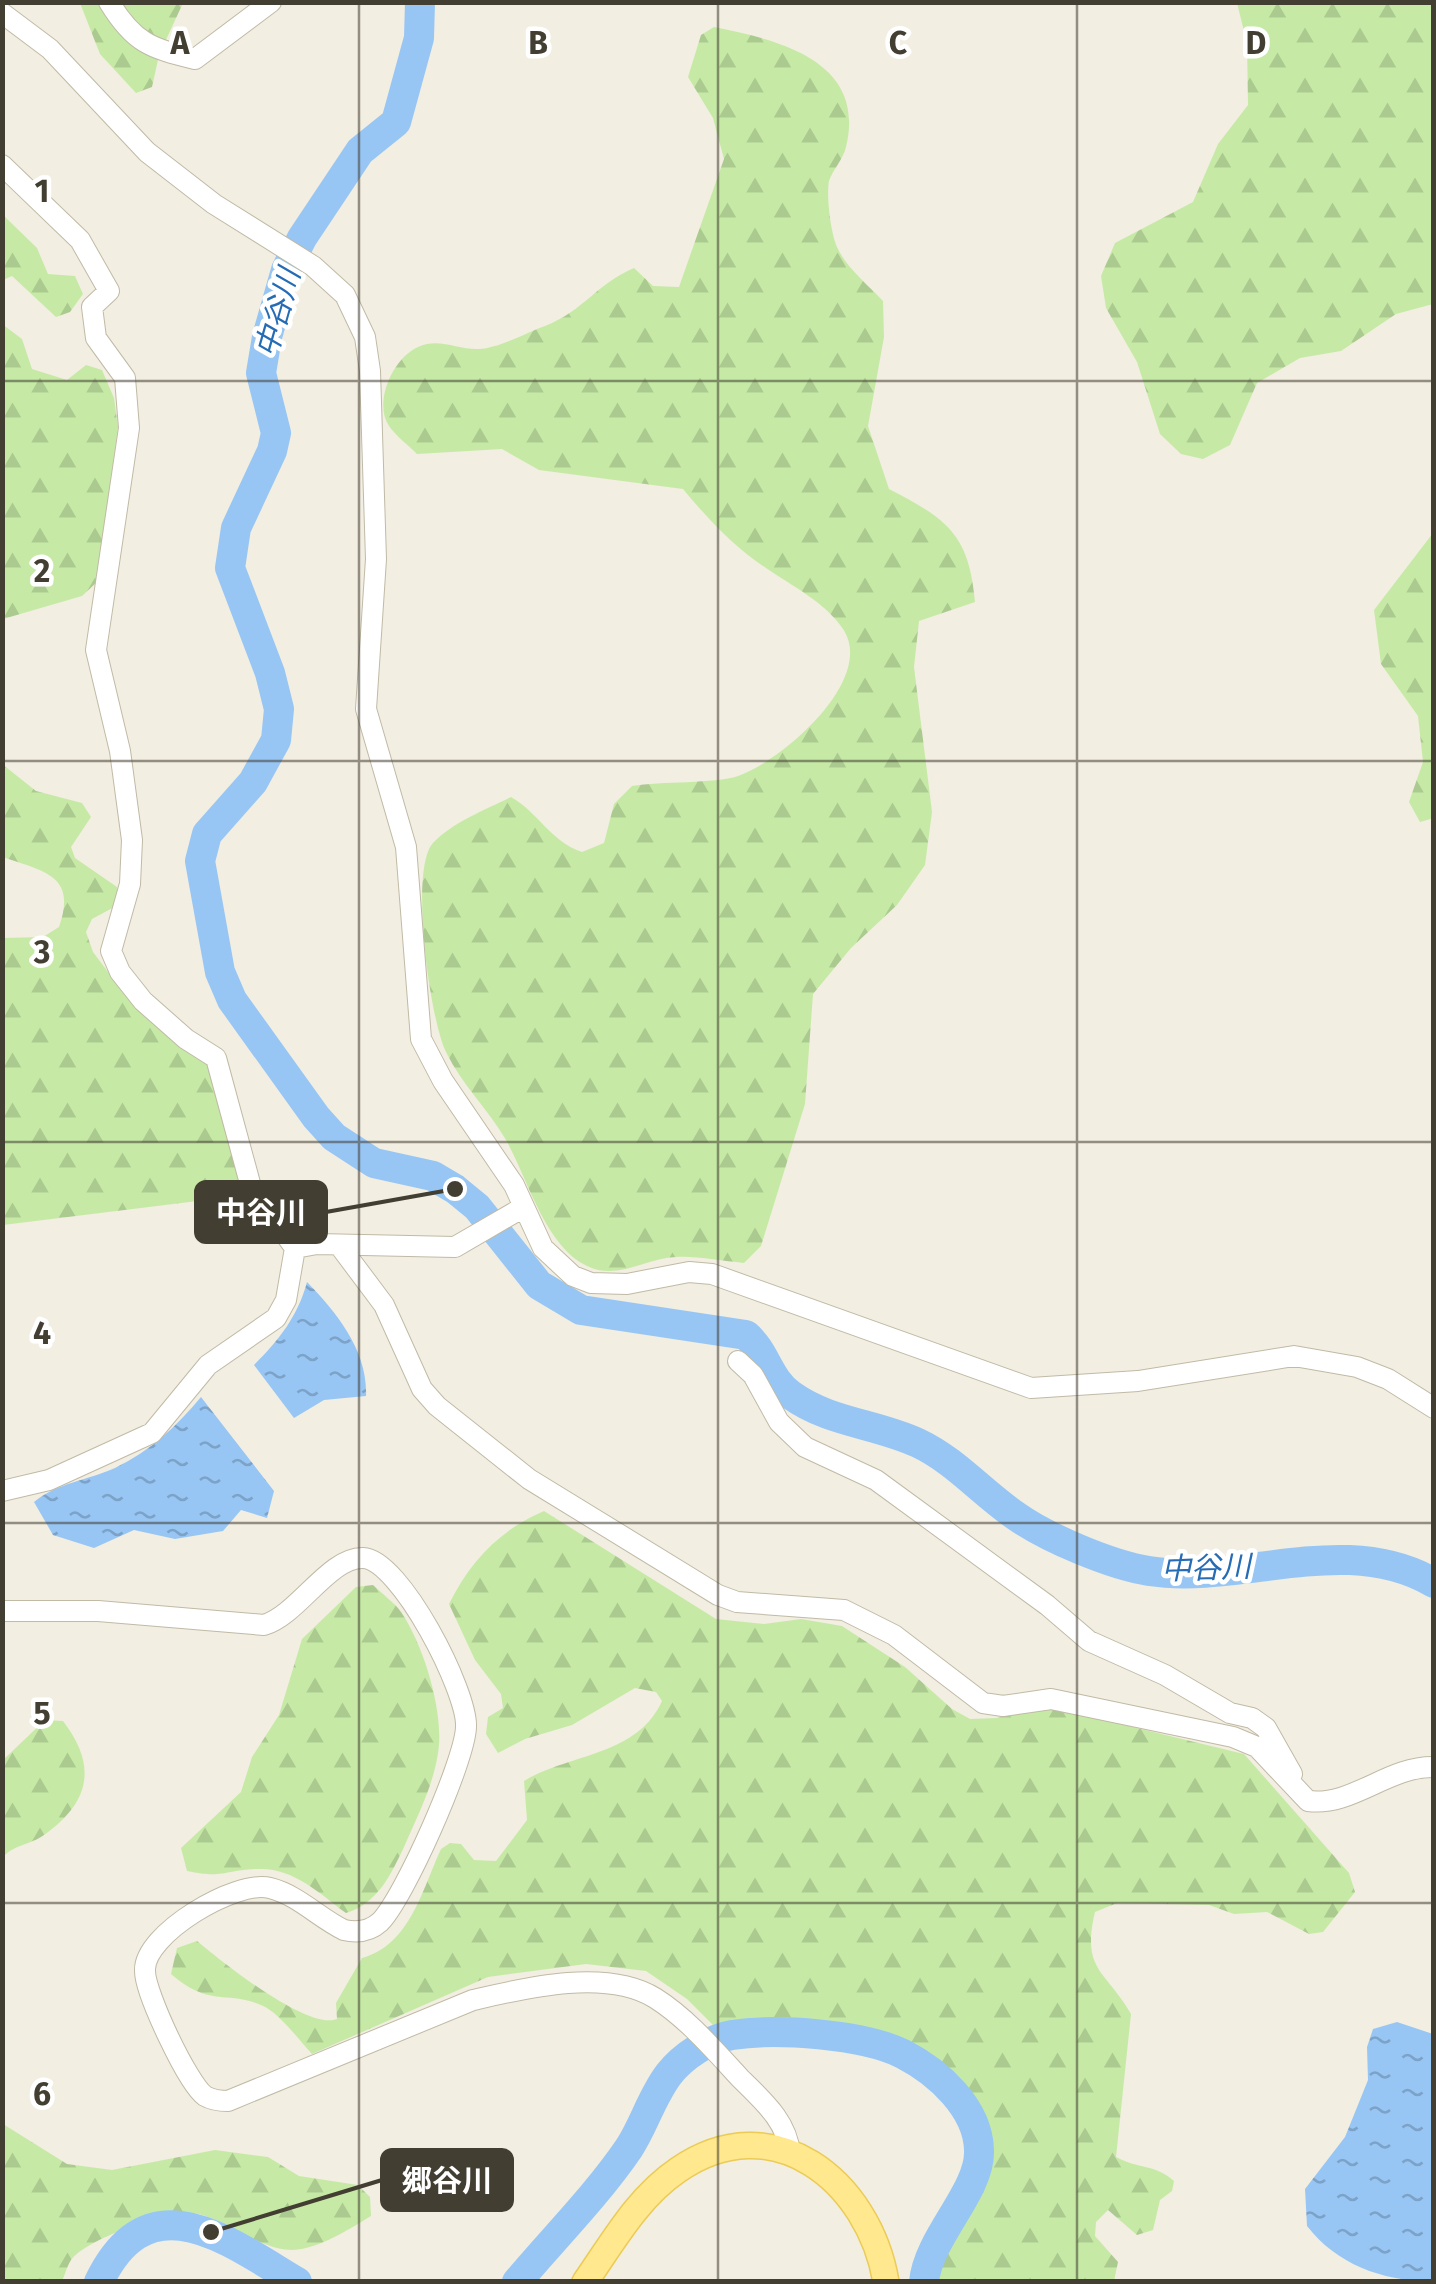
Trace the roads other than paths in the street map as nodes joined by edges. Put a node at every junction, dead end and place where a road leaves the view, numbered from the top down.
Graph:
1 (110, 2) edge
2 (272, 2) edge
3 (2, 13) edge
4 (2, 164) edge
5 (514, 1213) junction
6 (339, 1245) junction
7 (295, 1248) junction
8 (738, 1361) dead end
9 (1434, 1408) edge
10 (2, 1492) edge
11 (2, 1611) edge
12 (1434, 1767) edge
13 (1308, 1801) junction
14 (790, 2154) junction
15 (585, 2282) edge
16 (886, 2282) edge

1 - 2 street
3 - 5 street
4 - 7 street
5 - 6 street
5 - 9 street
6 - 7 street
6 - 13 street
7 - 10 street
8 - 13 street
11 - 14 street
12 - 13 street
14 - 15 main road
14 - 16 main road

